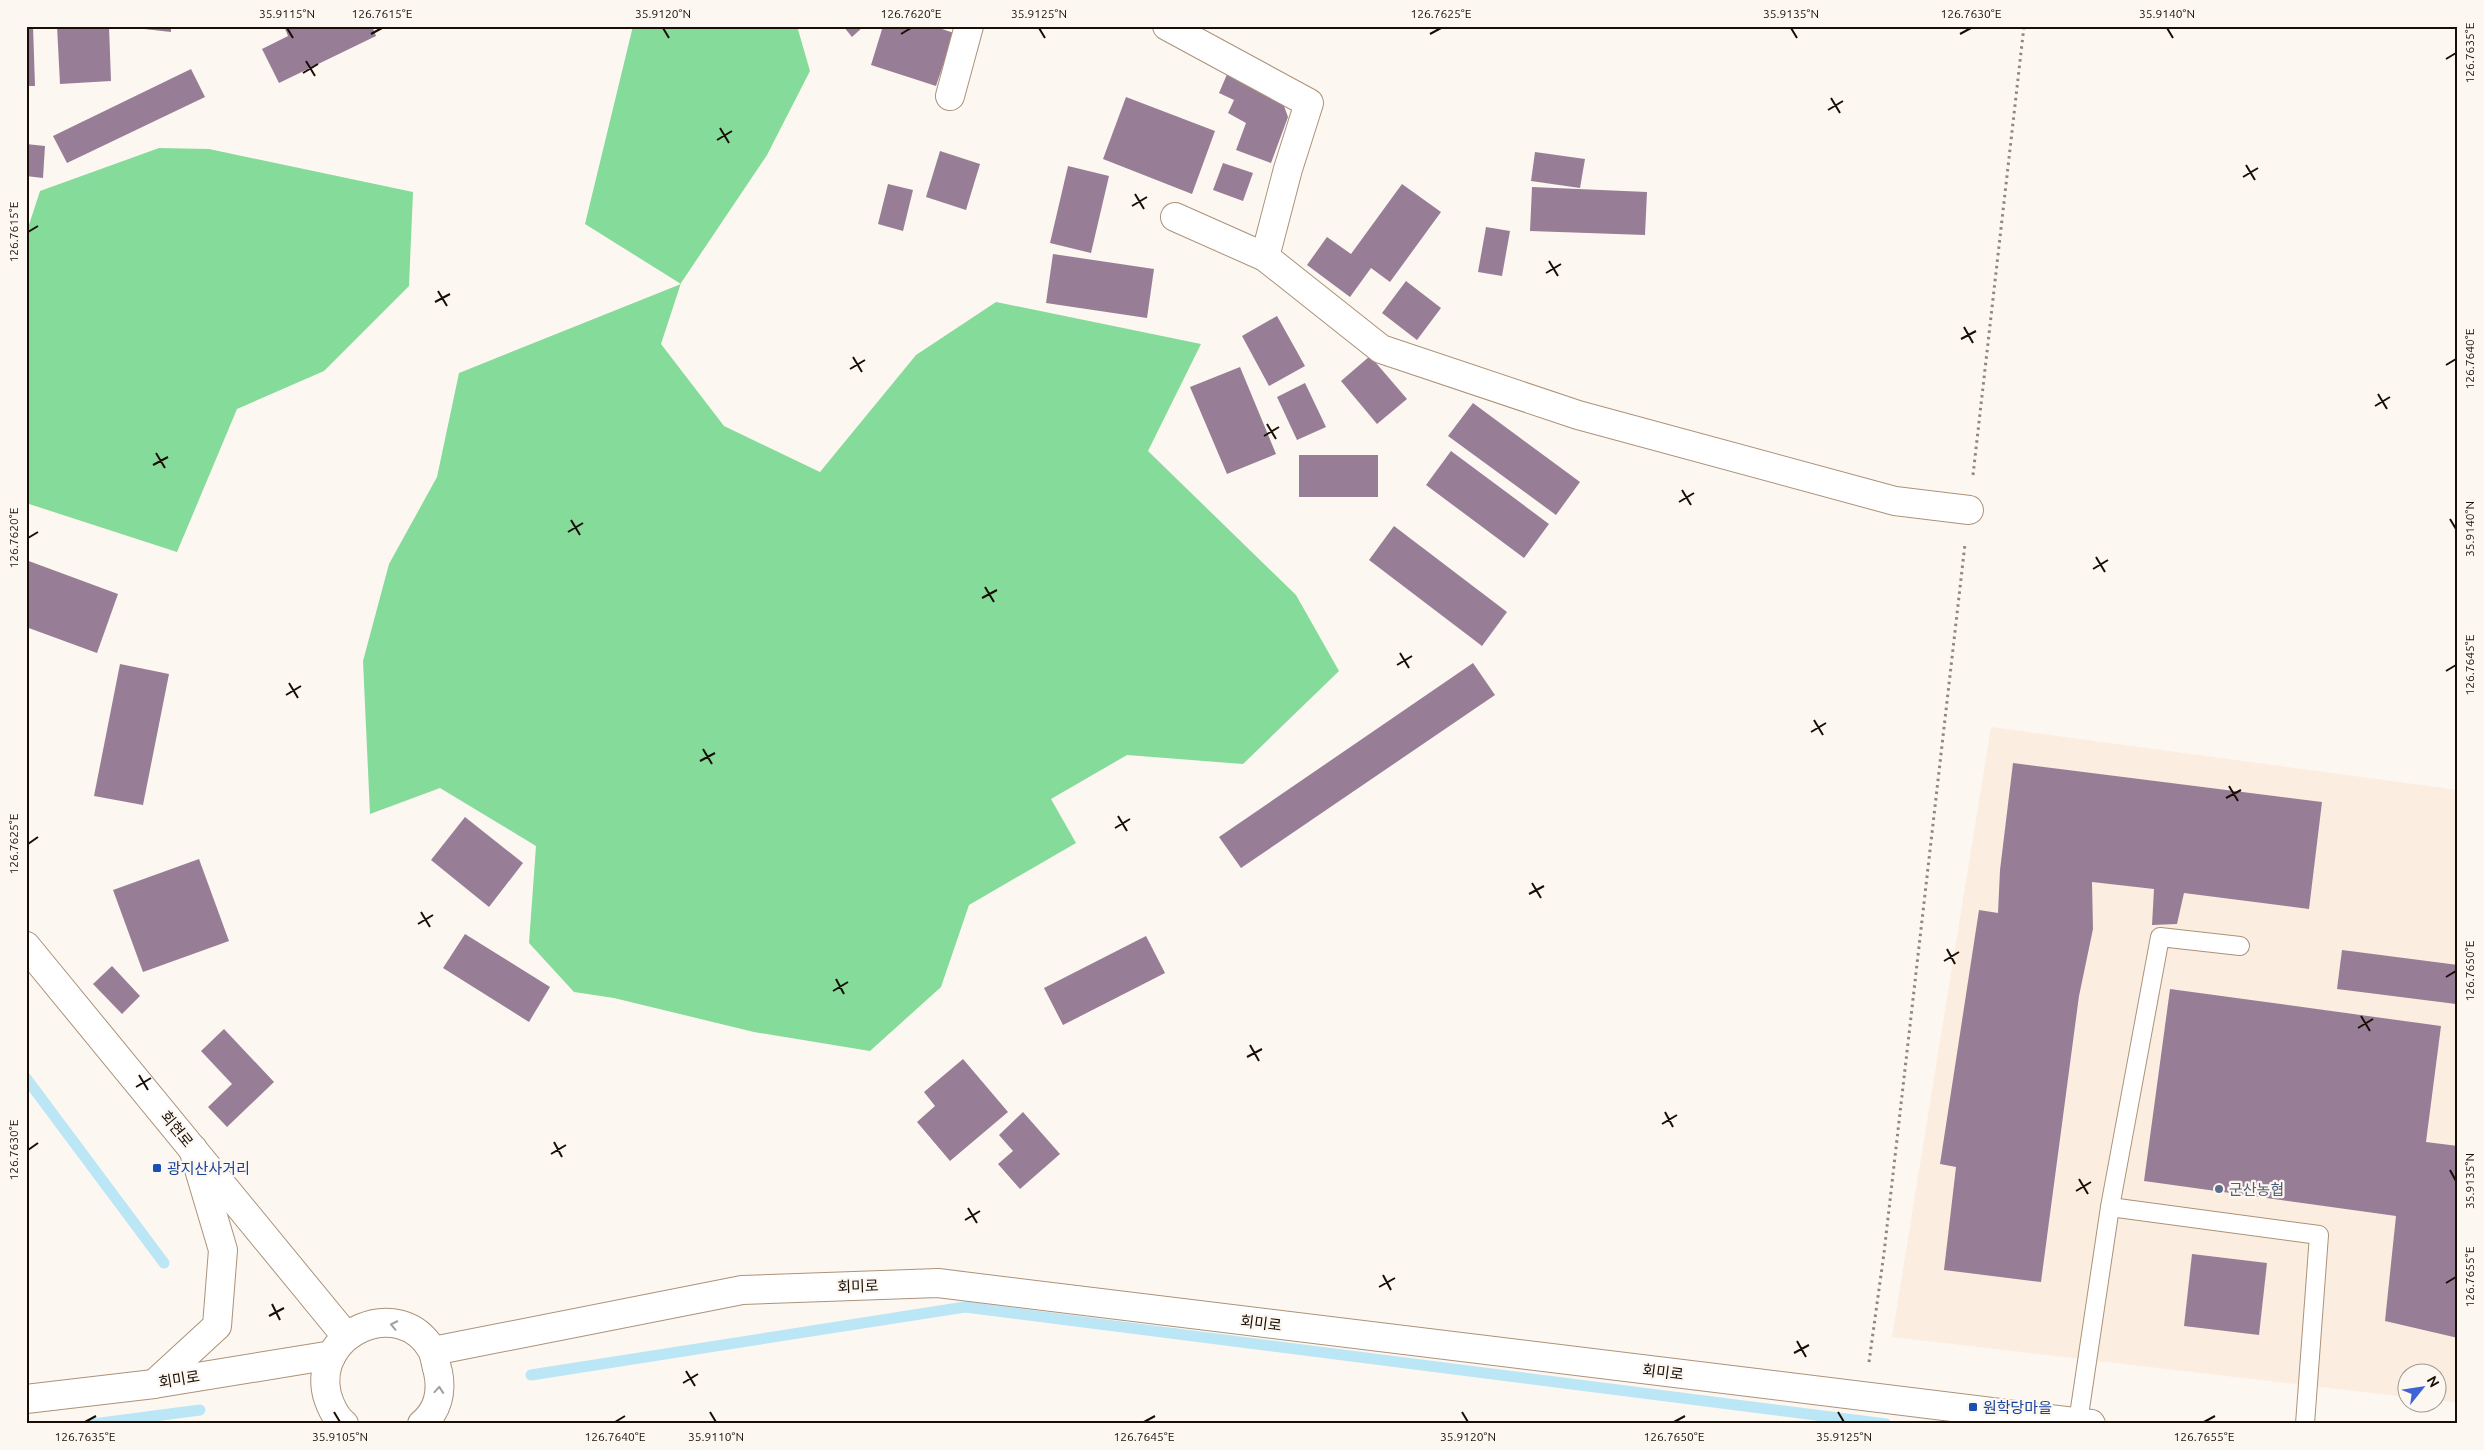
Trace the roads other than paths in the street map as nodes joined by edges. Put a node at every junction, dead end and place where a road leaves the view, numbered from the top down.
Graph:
1 (969, 26) edge
2 (1167, 26) edge
3 (950, 96) dead end
4 (1175, 217) dead end
5 (1265, 257) junction
6 (1969, 510) road end
7 (26, 946) edge
8 (2240, 946) dead end
9 (193, 1149) junction
10 (2110, 1208) junction
11 (339, 1346) junction
12 (433, 1351) junction
13 (154, 1384) junction
14 (26, 1399) edge
15 (2084, 1423) edge
16 (344, 1424) edge
17 (422, 1424) edge
18 (2306, 1424) edge

1 - 3 street
2 - 5 street
4 - 5 street
5 - 6 street
7 - 9 street, 회현로
8 - 10 lane
9 - 11 street, 회현로
9 - 13 street
10 - 15 lane
10 - 18 lane
12 -> 11 street, 회미로
11 - 13 street, 회미로
11 - 16 street
12 - 15 street, 회미로
17 -> 12 street
13 - 14 street, 회미로

